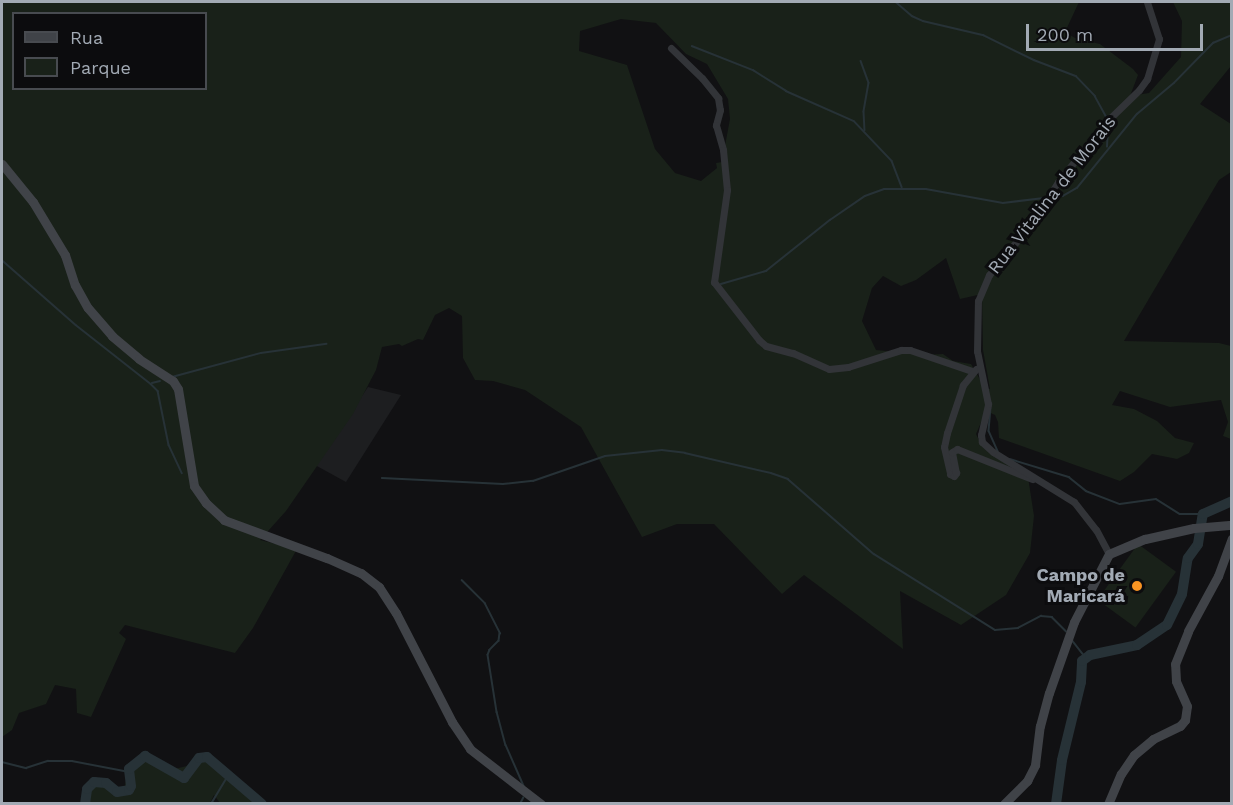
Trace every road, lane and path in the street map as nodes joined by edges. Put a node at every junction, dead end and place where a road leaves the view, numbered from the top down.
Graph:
1 (1147, 2) edge
2 (671, 48) dead end
3 (2, 164) edge
4 (976, 370) junction
5 (1040, 481) junction
6 (1232, 525) edge
7 (1232, 538) edge
8 (1109, 554) junction
9 (541, 804) edge
10 (1004, 804) edge
11 (1108, 804) edge

1 - 4 street, Rua Vitalina de Morais
2 - 4 street
3 - 9 street
4 - 5 street, Rua Vitalina de Morais
4 - 5 street
5 - 8 street, Rua Vitalina de Morais
6 - 8 street
7 - 11 street
8 - 10 street

